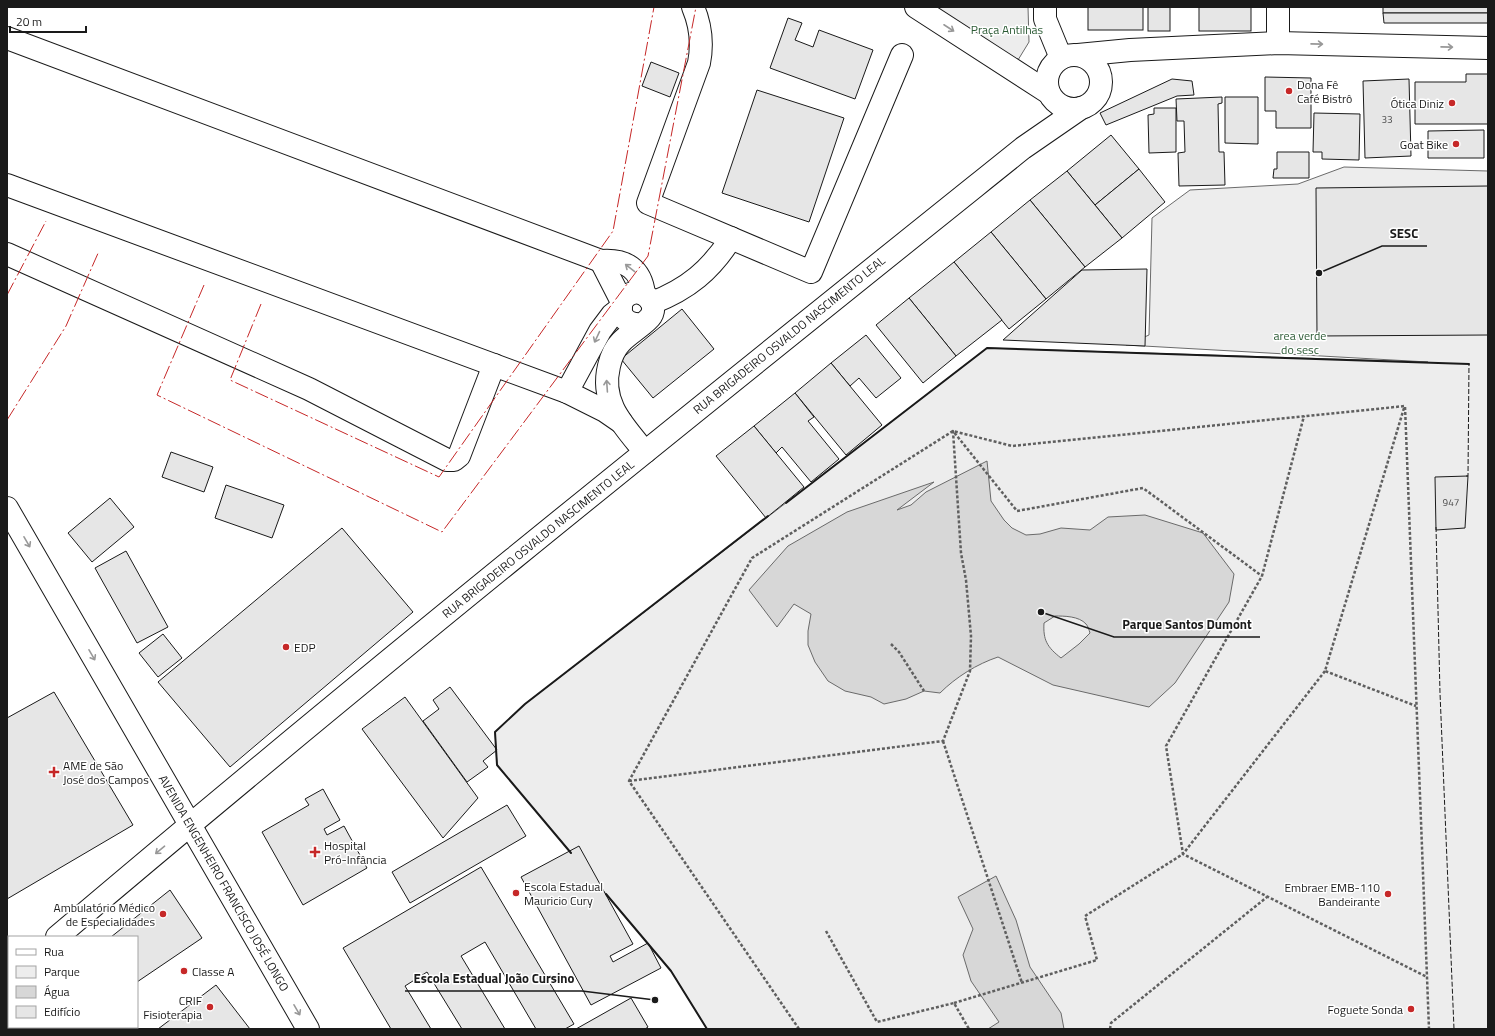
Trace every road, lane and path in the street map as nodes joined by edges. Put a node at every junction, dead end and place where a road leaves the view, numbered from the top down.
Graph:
1 (693, 7) edge
2 (916, 7) edge
3 (1044, 7) edge
4 (1278, 7) edge
5 (7, 38) edge
6 (1278, 43) junction
7 (30, 47) junction
8 (7, 48) edge
9 (1488, 48) edge
10 (1130, 50) junction
11 (902, 55) dead end
12 (1069, 56) junction
13 (1099, 93) junction
14 (1051, 96) junction
15 (1081, 108) junction
16 (1023, 148) junction
17 (7, 185) edge
18 (731, 238) junction
19 (7, 254) edge
20 (601, 261) junction
21 (648, 299) junction
22 (622, 305) junction
23 (642, 324) junction
24 (494, 365) junction
25 (567, 392) junction
26 (1405, 406) junction
27 (1304, 416) junction
28 (621, 422) junction
29 (953, 431) junction
30 (645, 452) junction
31 (7, 508) edge
32 (1262, 576) junction
33 (891, 644) dead end
34 (1325, 671) junction
35 (924, 692) dead end
36 (1416, 706) junction
37 (943, 741) junction
38 (629, 781) junction
39 (190, 824) junction
40 (1183, 854) junction
41 (1267, 897) junction
42 (826, 931) dead end
43 (58, 936) edge
44 (1427, 977) junction
45 (1022, 983) junction
46 (954, 1002) junction
47 (308, 1029) edge
48 (799, 1029) edge
49 (969, 1029) edge
50 (1110, 1029) edge
51 (1429, 1029) edge

1 - 18 street
2 -> 14 street
3 - 12 street
4 - 6 street
5 - 7 street
6 -> 9 street
6 - 10 street
7 - 8 street
7 - 20 street
10 - 12 street
10 - 13 street
11 - 18 street
12 - 13 street
12 - 14 street
13 - 15 street
14 - 15 street
14 - 16 street, RUA BRIGADEIRO OSVALDO NASCIMENTO LEAL
15 - 16 street, RUA BRIGADEIRO OSVALDO NASCIMENTO LEAL
16 - 30 street, RUA BRIGADEIRO OSVALDO NASCIMENTO LEAL
17 - 24 street
18 - 21 street
19 - 24 street
21 -> 20 street
20 - 22 street
21 - 22 street
21 - 23 street
22 - 23 street
22 -> 25 street
28 -> 23 street
24 - 25 street
25 - 28 street
26 - 27 path
26 - 34 path
26 - 36 path
27 - 29 path
27 - 32 path
28 - 30 street
29 - 32 path
29 - 37 path
29 - 38 path
30 - 39 street, RUA BRIGADEIRO OSVALDO NASCIMENTO LEAL
31 -> 39 street, AVENIDA ENGENHEIRO FRANCISCO JOSÉ LONGO
32 - 40 path
33 - 35 path
34 - 36 path
34 - 40 path
36 - 44 path
37 - 38 path
37 - 45 path
38 - 48 path
39 -> 43 street, RUA BRIGADEIRO OSVALDO NASCIMENTO LEAL
39 -> 47 street, AVENIDA ENGENHEIRO FRANCISCO JOSÉ LONGO
40 - 41 path
40 - 45 path
41 - 44 path
41 - 50 path
42 - 46 path
44 - 51 path
45 - 46 path
46 - 49 path

